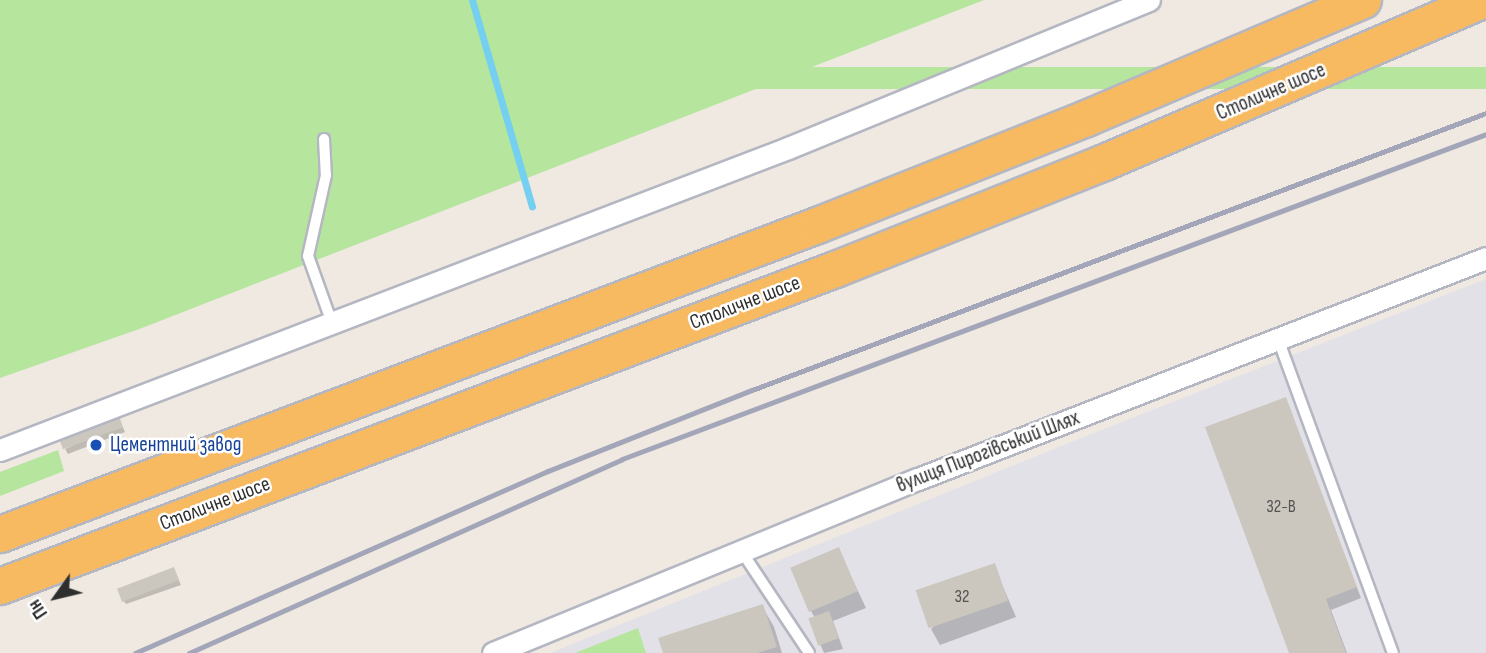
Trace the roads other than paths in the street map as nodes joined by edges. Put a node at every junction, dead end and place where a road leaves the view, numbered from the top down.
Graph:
1 (1149, 0) edge
2 (1482, 0) edge
3 (1349, 4) edge
4 (324, 139) dead end
5 (1486, 258) edge
6 (332, 323) junction
7 (1278, 339) junction
8 (0, 450) edge
9 (0, 534) edge
10 (743, 552) junction
11 (0, 586) edge
12 (493, 653) edge
13 (809, 653) edge
14 (1393, 653) edge

1 - 6 street
2 - 11 highway, Столичне шосе
3 - 9 highway
4 - 6 lane
5 - 7 street, вулиця Пирогівський Шлях
6 - 8 street
7 - 10 street, вулиця Пирогівський Шлях
7 - 14 lane
10 - 12 street, вулиця Пирогівський Шлях
10 - 13 lane

